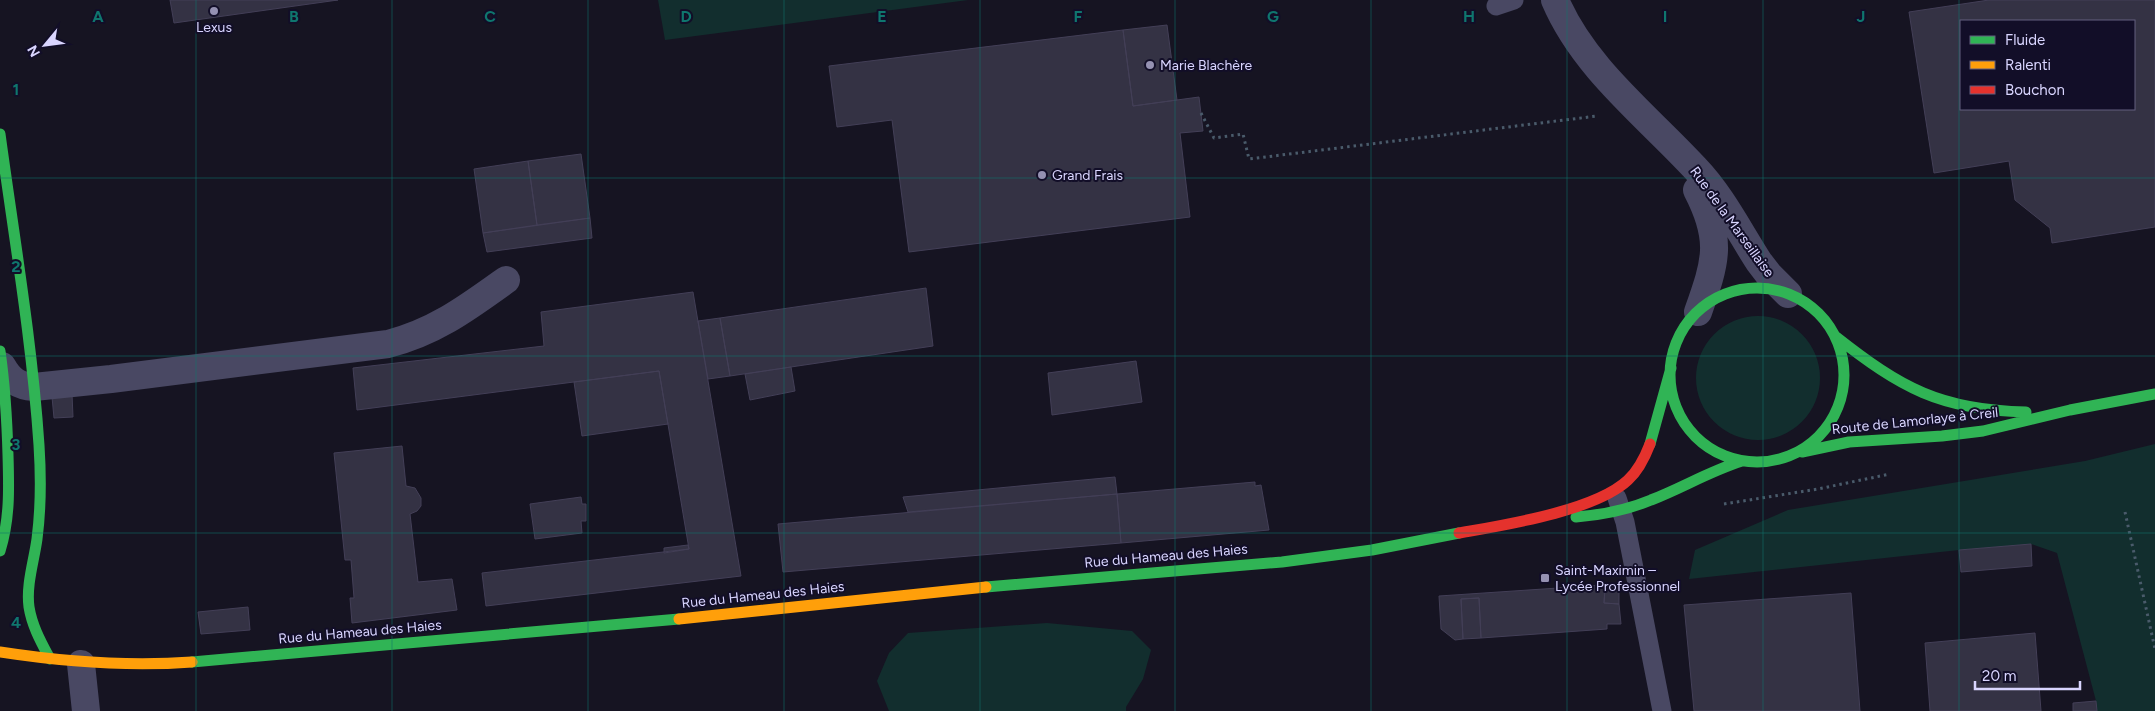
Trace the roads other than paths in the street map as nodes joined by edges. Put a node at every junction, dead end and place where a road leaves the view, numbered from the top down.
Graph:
1 (1514, 0) edge
2 (1555, 0) edge
3 (1496, 6) dead end
4 (1656, 129) junction
5 (0, 134) edge
6 (506, 280) dead end
7 (1788, 294) junction
8 (1698, 312) junction
9 (1835, 336) junction
10 (1, 359) edge
11 (1671, 368) junction
12 (34, 387) junction
13 (2155, 394) edge
14 (2070, 410) junction
15 (1792, 455) junction
16 (1742, 461) junction
17 (1614, 490) junction
18 (1622, 510) junction
19 (1527, 520) junction
20 (0, 551) edge
21 (0, 652) edge
22 (50, 659) junction
23 (81, 664) junction
24 (86, 711) edge
25 (1662, 711) edge

1 - 3 lane
2 - 4 street, Rue de la Marseillaise
4 - 7 street, Rue de la Marseillaise
4 - 8 street, Rue de la Marseillaise
5 - 12 street
6 - 12 street
7 - 8 street
7 - 9 street
8 - 11 street
9 - 14 street, Route de Lamorlaye à Creil
9 - 15 street
10 - 12 street
10 - 20 street
11 - 16 street
11 - 17 street, Rue du Hameau des Haies
12 - 22 street
13 - 14 street, Route de Lamorlaye à Creil
14 - 15 street, Route de Lamorlaye à Creil
15 - 16 street
16 - 18 street, Rue du Hameau des Haies
17 - 18 lane
17 - 19 street, Rue du Hameau des Haies
18 - 19 street, Rue du Hameau des Haies
18 - 25 lane
19 - 23 street, Rue du Hameau des Haies
21 - 22 street, Rue du Hameau des Haies
22 - 23 street, Rue du Hameau des Haies
23 - 24 street

